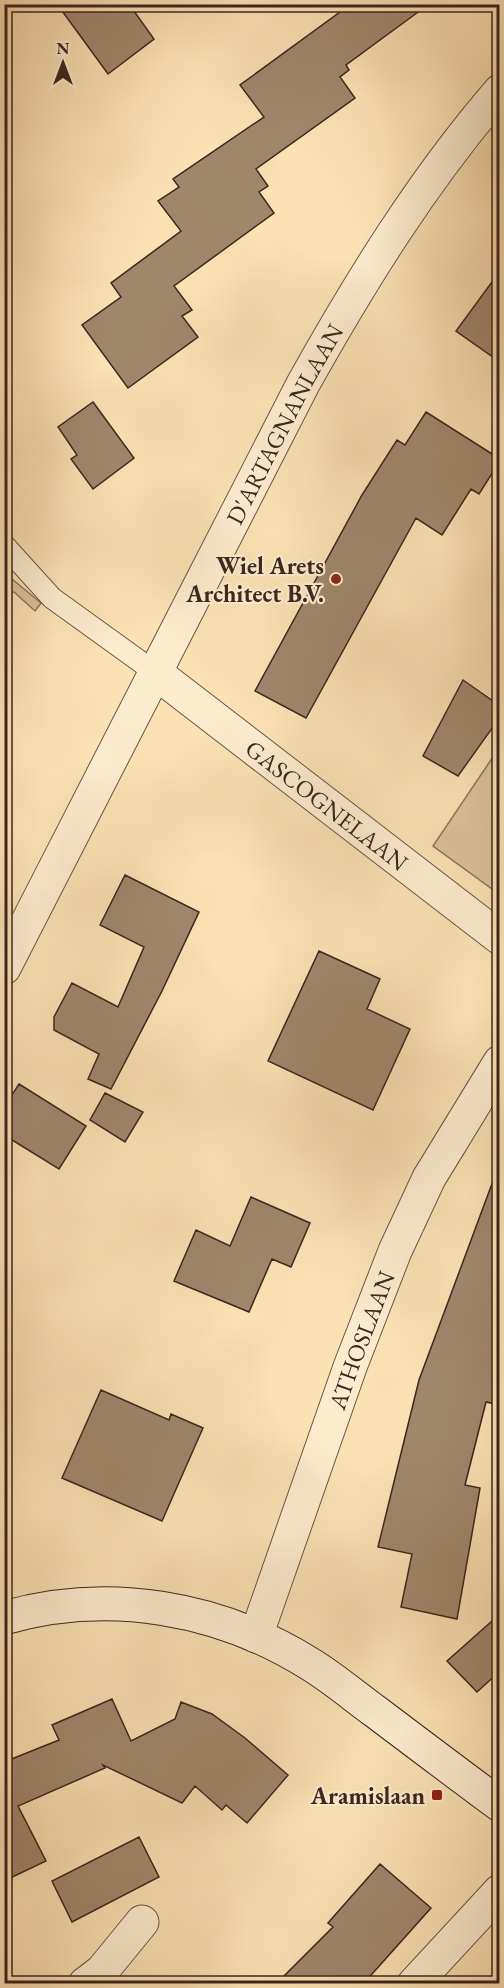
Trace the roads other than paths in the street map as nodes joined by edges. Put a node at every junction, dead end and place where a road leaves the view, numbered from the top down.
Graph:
1 (500, 91) edge
2 (4, 545) edge
3 (156, 673) junction
4 (12, 935) edge
5 (500, 938) edge
6 (4, 968) edge
7 (500, 1062) edge
8 (4, 1618) edge
9 (256, 1636) junction
10 (500, 1805) edge
11 (500, 1891) edge
12 (142, 1922) dead end
13 (85, 1983) edge
14 (414, 1983) edge

1 - 3 street, D'ARTAGNANLAAN
2 - 3 lane
3 - 4 street, D'ARTAGNANLAAN
3 - 5 street, GASCOGNELAAN
4 - 6 street, D'ARTAGNANLAAN
7 - 9 street, ATHOSLAAN
8 - 9 street
9 - 10 street
11 - 14 street
12 - 13 street

